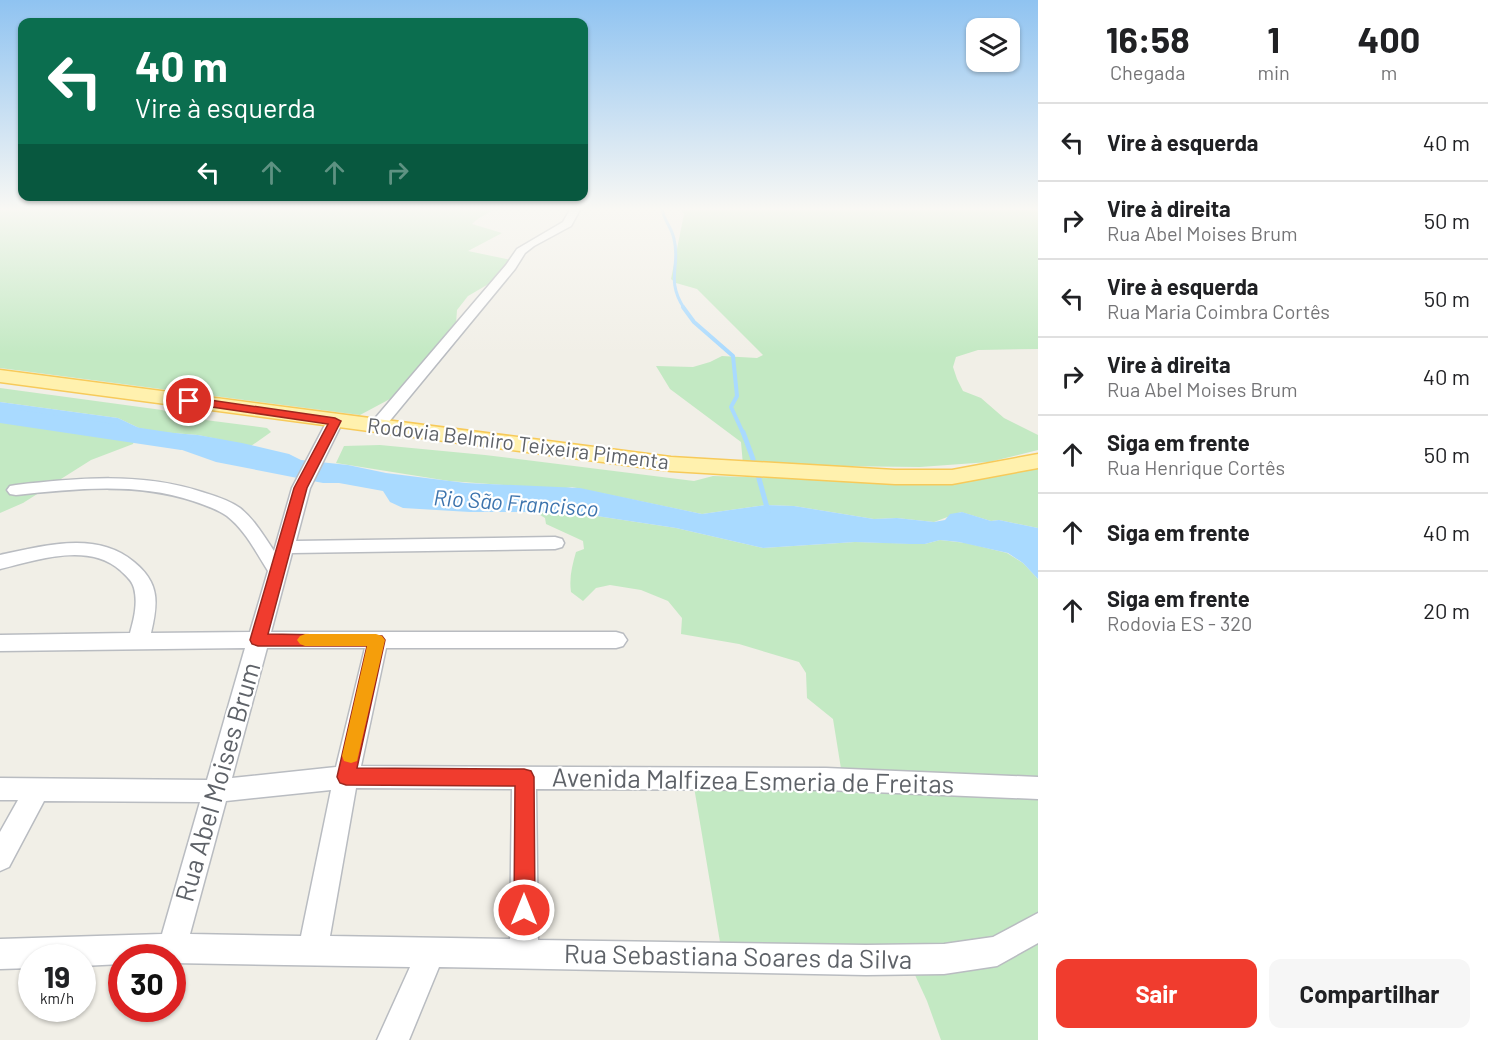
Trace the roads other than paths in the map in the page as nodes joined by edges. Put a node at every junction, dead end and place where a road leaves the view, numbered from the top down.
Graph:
1 (518, 257) edge
2 (0, 376) edge
3 (335, 421) junction
4 (377, 426) junction
5 (1038, 460) edge
6 (16, 490) dead end
7 (555, 543) dead end
8 (284, 547) junction
9 (0, 562) edge
10 (278, 571) junction
11 (258, 640) junction
12 (376, 640) junction
13 (616, 640) dead end
14 (139, 641) junction
15 (0, 643) edge
16 (346, 777) junction
17 (524, 777) junction
18 (1038, 788) edge
19 (0, 789) edge
20 (37, 789) junction
21 (216, 791) junction
22 (0, 858) edge
23 (1038, 927) edge
24 (173, 944) edge
25 (186, 948) edge
26 (108, 950) edge
27 (313, 950) junction
28 (430, 952) junction
29 (0, 954) edge
30 (524, 954) junction
31 (393, 1040) edge

1 - 4 street
2 - 3 main road, Rodovia Belmiro Teixeira Pimenta
3 - 4 main road, Rodovia Belmiro Teixeira Pimenta
3 - 8 street, Rua Abel Moises Brum
4 - 5 main road, Rodovia Belmiro Teixeira Pimenta
6 - 10 street
7 - 8 street
8 - 10 street, Rua Abel Moises Brum
9 - 14 street
10 - 11 street, Rua Abel Moises Brum
11 - 12 street
11 - 14 street
11 - 21 street, Rua Abel Moises Brum
12 - 13 street
12 - 16 street
14 - 15 street
16 - 17 street, Avenida Malfizea Esmeria de Freitas
16 - 21 street, Avenida Malfizea Esmeria de Freitas
16 - 27 street
17 - 18 street, Avenida Malfizea Esmeria de Freitas
17 - 30 street
19 - 20 street, Avenida Malfizea Esmeria de Freitas
20 - 21 street, Avenida Malfizea Esmeria de Freitas
20 - 22 street
21 - 24 street, Rua Abel Moises Brum
23 - 30 street, Rua Sebastiana Soares da Silva
25 - 27 street, Rua Sebastiana Soares da Silva
26 - 29 street, Rua Sebastiana Soares da Silva
27 - 28 street, Rua Sebastiana Soares da Silva
28 - 30 street, Rua Sebastiana Soares da Silva
28 - 31 street

